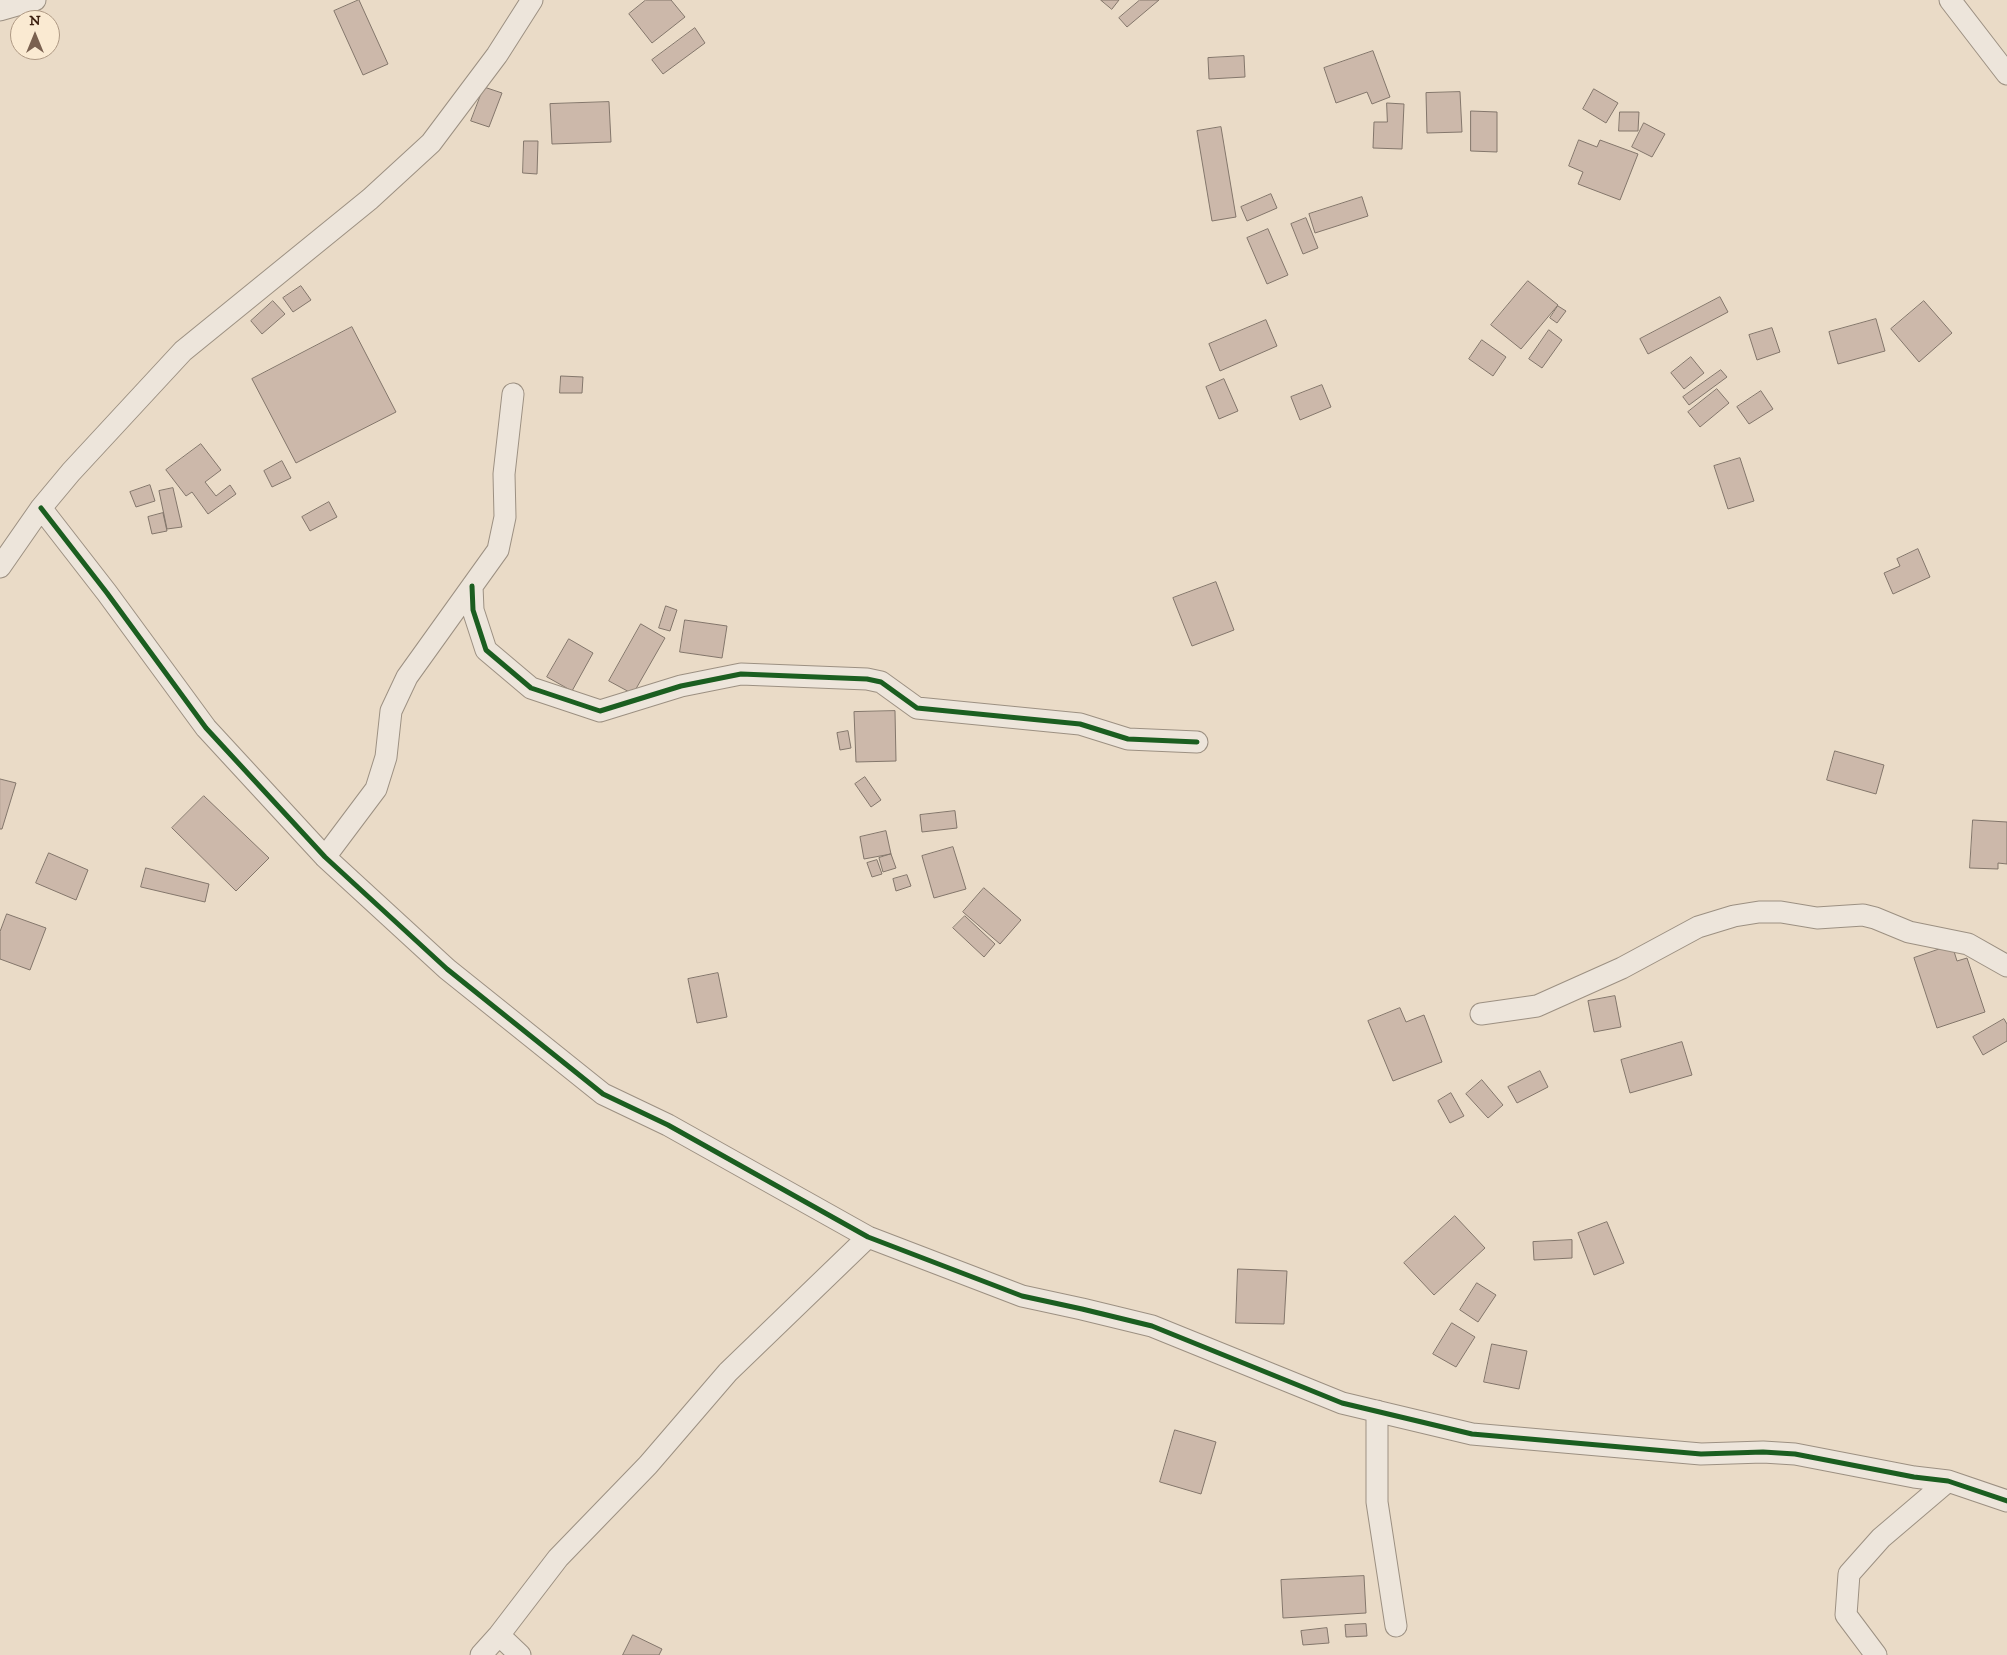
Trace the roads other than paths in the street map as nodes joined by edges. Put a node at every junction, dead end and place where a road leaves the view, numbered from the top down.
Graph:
1 (35, 0) edge
2 (532, 0) edge
3 (1950, 0) edge
4 (0, 10) edge
5 (2007, 74) edge
6 (513, 394) dead end
7 (41, 508) junction
8 (0, 567) edge
9 (472, 586) junction
10 (1198, 742) dead end
11 (324, 857) junction
12 (2007, 966) edge
13 (1481, 1014) dead end
14 (868, 1237) junction
15 (1376, 1411) junction
16 (1948, 1481) junction
17 (2007, 1502) edge
18 (1396, 1626) dead end
19 (499, 1635) junction
20 (481, 1655) edge
21 (520, 1655) edge
22 (1876, 1655) edge

1 - 4 street
2 - 7 street
3 - 5 street
6 - 9 street
7 - 8 street
7 - 11 street
9 - 10 street
9 - 11 street
11 - 14 street
12 - 13 street
14 - 15 street
14 - 19 street
15 - 16 street
15 - 18 street
16 - 17 street
16 - 22 street
19 - 20 street
19 - 21 street

